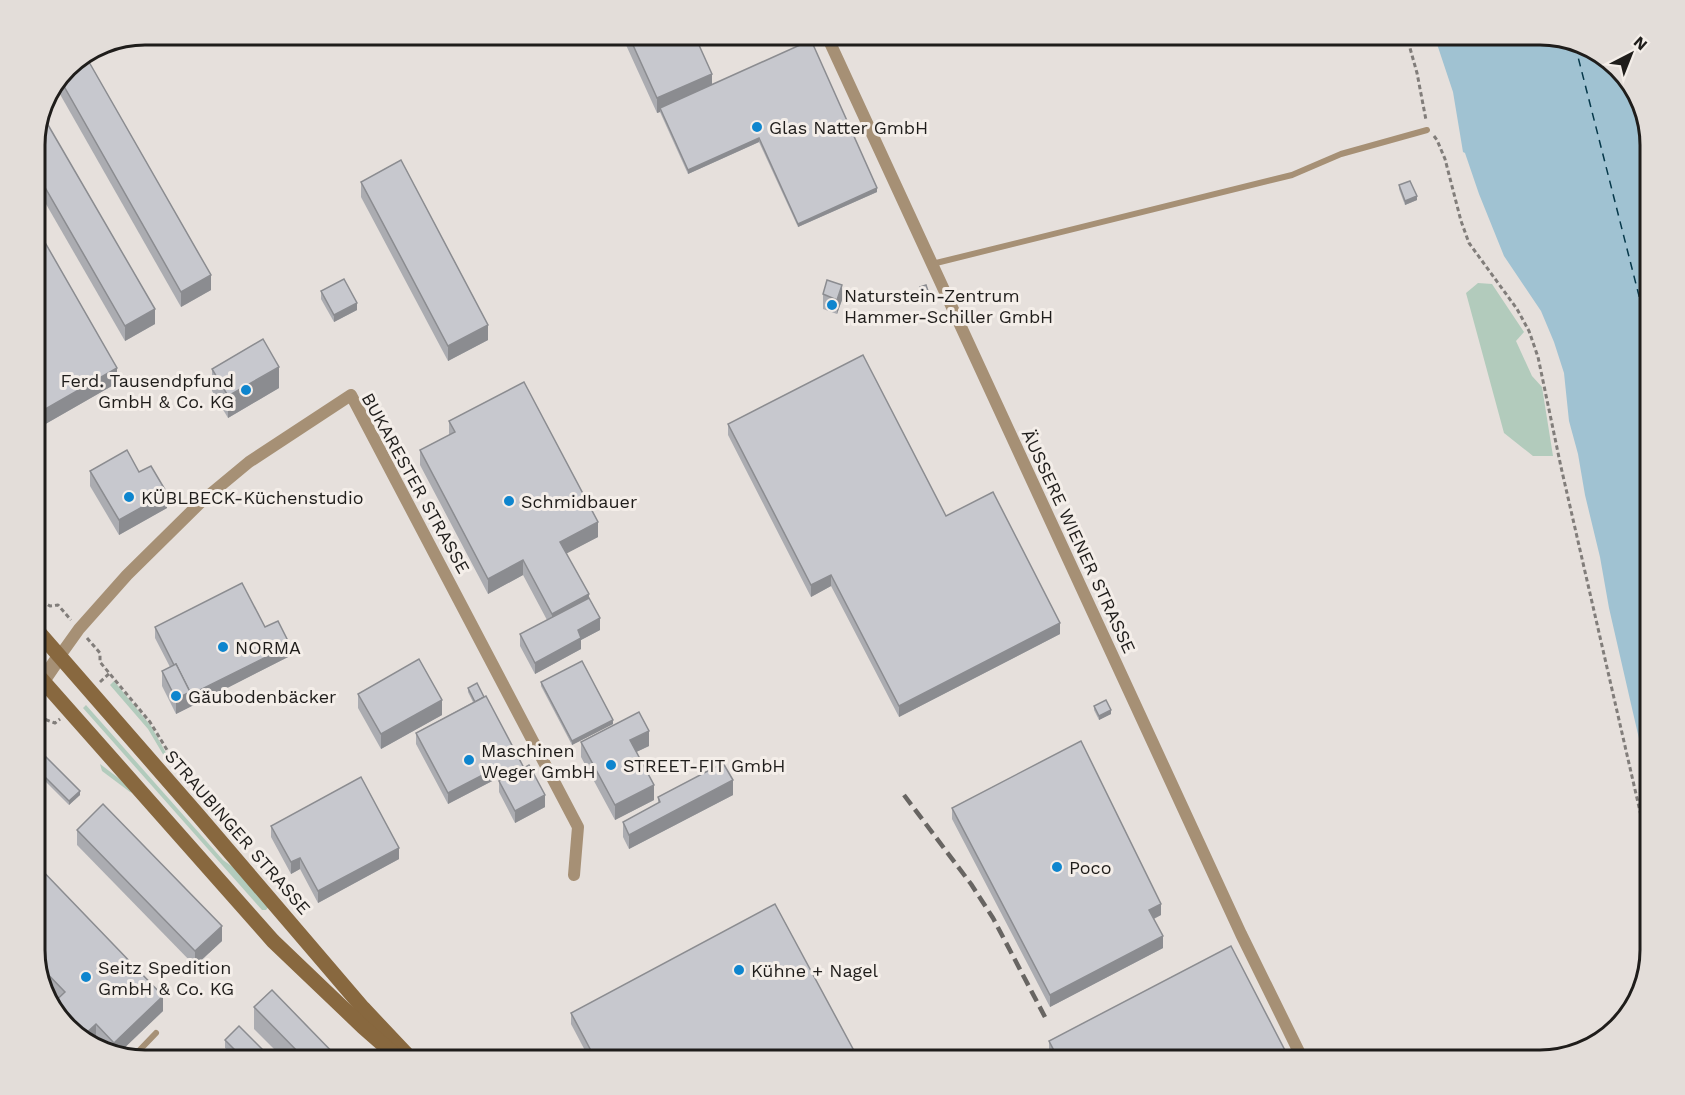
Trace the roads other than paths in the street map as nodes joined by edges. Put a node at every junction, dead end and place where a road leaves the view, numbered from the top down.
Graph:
1 (831, 45) edge
2 (1427, 129) road end
3 (932, 264) junction
4 (45, 640) edge
5 (59, 657) junction
6 (45, 673) edge
7 (45, 691) edge
8 (574, 875) dead end
9 (156, 1033) dead end
10 (140, 1050) edge
11 (390, 1050) edge
12 (403, 1050) edge
13 (1298, 1050) edge

1 - 3 street, ÄUSSERE WIENER STRASSE
2 - 3 lane
3 - 13 street, ÄUSSERE WIENER STRASSE
4 - 5 main road, STRAUBINGER STRASSE
5 - 6 street
5 - 8 street, BUKARESTER STRASSE
5 - 12 main road, STRAUBINGER STRASSE
7 - 11 main road
9 - 10 lane

